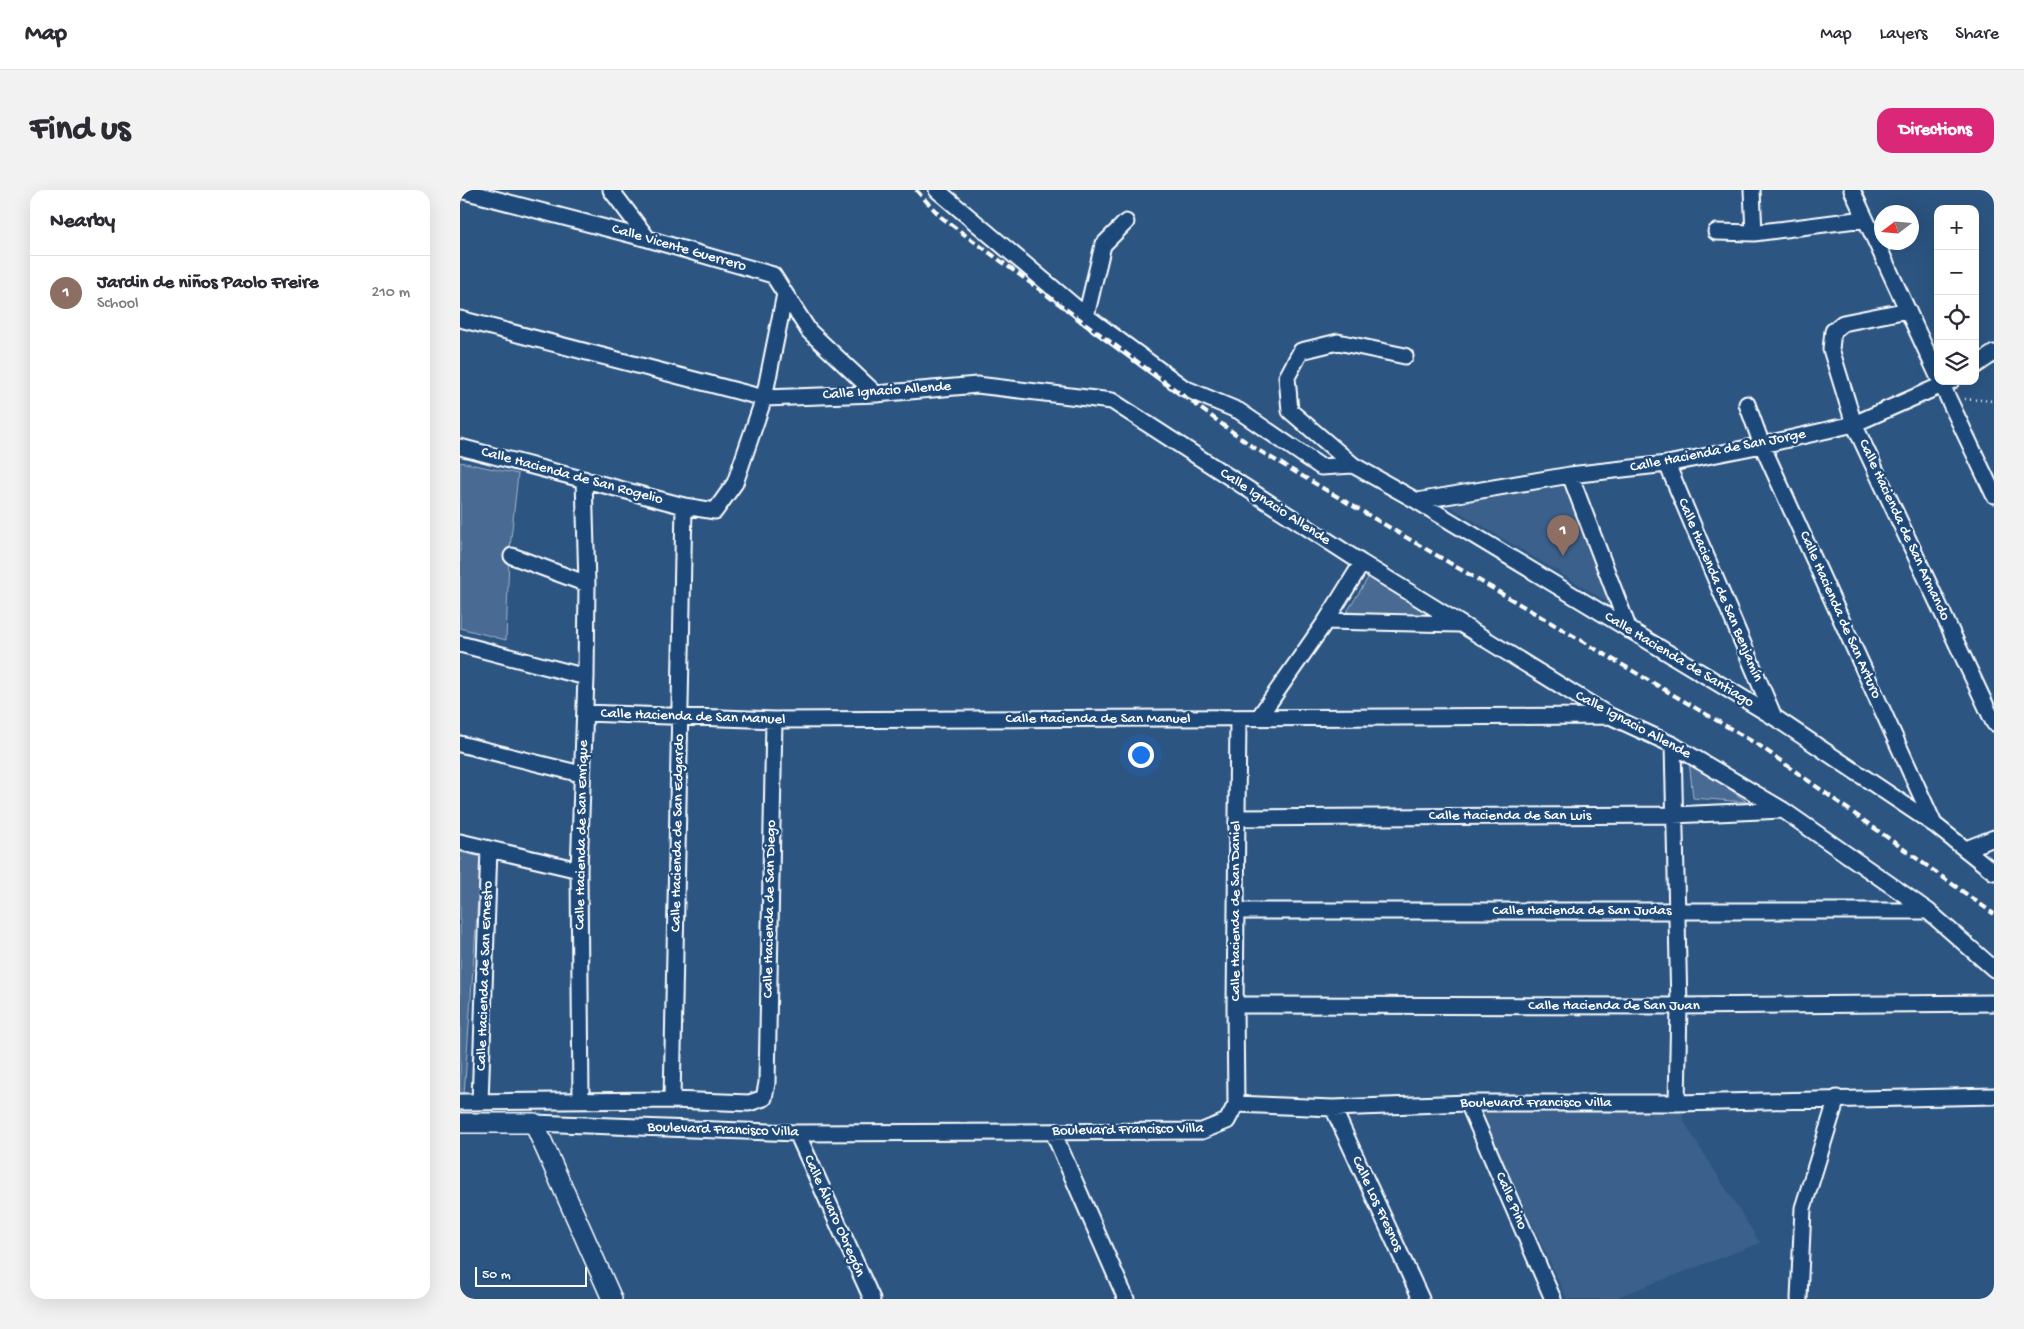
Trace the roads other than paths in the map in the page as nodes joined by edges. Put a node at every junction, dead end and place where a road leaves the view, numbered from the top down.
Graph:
1 (460, 190) edge
2 (612, 190) edge
3 (937, 190) edge
4 (1752, 190) edge
5 (1852, 190) edge
6 (1864, 219) junction
7 (1126, 222) dead end
8 (1716, 232) dead end
9 (1754, 233) junction
10 (648, 239) junction
11 (785, 294) junction
12 (1908, 310) junction
13 (1086, 316) junction
14 (460, 319) edge
15 (1994, 353) edge
16 (1405, 356) dead end
17 (1979, 363) edge
18 (1934, 364) edge
19 (1944, 385) edge
20 (876, 394) junction
21 (764, 398) junction
22 (1747, 404) dead end
23 (1854, 424) junction
24 (1762, 445) junction
25 (460, 447) edge
26 (1667, 464) junction
27 (1353, 465) junction
28 (1570, 475) junction
29 (584, 479) junction
30 (1994, 495) edge
31 (1417, 501) junction
32 (684, 506) junction
33 (512, 556) dead end
34 (1362, 563) junction
35 (587, 584) junction
36 (1326, 621) junction
37 (1460, 624) junction
38 (1629, 630) junction
39 (460, 644) edge
40 (586, 677) junction
41 (585, 713) junction
42 (1610, 716) junction
43 (681, 717) junction
44 (1259, 717) junction
45 (1774, 717) junction
46 (1238, 718) junction
47 (774, 720) junction
48 (1994, 723) edge
49 (460, 744) edge
50 (1673, 745) junction
51 (581, 774) junction
52 (1783, 810) junction
53 (1673, 815) junction
54 (1237, 818) junction
55 (1935, 825) junction
56 (1994, 838) edge
57 (460, 842) edge
58 (489, 849) junction
59 (1966, 849) junction
60 (579, 870) junction
61 (1994, 872) edge
62 (1928, 910) junction
63 (1236, 911) junction
64 (1676, 912) junction
65 (1994, 970) edge
66 (1994, 1003) edge
67 (1235, 1005) junction
68 (1679, 1006) junction
69 (1994, 1096) edge
70 (764, 1098) joint
71 (1837, 1098) junction
72 (672, 1100) junction
73 (581, 1101) junction
74 (460, 1102) edge
75 (480, 1102) junction
76 (1468, 1102) junction
77 (1677, 1103) junction
78 (1236, 1104) junction
79 (1333, 1108) junction
80 (460, 1123) edge
81 (534, 1123) junction
82 (1053, 1132) junction
83 (797, 1133) junction
84 (612, 1299) edge
85 (872, 1299) edge
86 (1126, 1299) edge
87 (1421, 1299) edge
88 (1554, 1299) edge
89 (1800, 1299) edge

1 - 10 street, Calle Vicente Guerrero
2 - 10 street
3 - 13 street
4 - 9 street
5 - 6 street
6 - 9 street
6 - 12 street
7 - 13 street
8 - 9 street
10 - 11 street, Calle Vicente Guerrero
11 - 20 street, Calle Vicente Guerrero
11 - 21 street
12 - 18 street
12 - 23 street, Calle Hacienda de San Armando
13 - 27 street
14 - 21 street, Calle Ignacio Allende
15 - 17 street
16 - 27 street, Calle Hacienda de Santiago
19 - 23 street, Calle Hacienda de San Jorge
19 - 30 street
20 - 21 street, Calle Ignacio Allende
20 - 34 street, Calle Ignacio Allende
21 - 32 street, Calle Hacienda de San Rogelio
22 - 24 street, Calle Hacienda de San Arturo
23 - 24 street, Calle Hacienda de San Jorge
23 - 48 street, Calle Hacienda de San Armando
24 - 26 street, Calle Hacienda de San Jorge
24 - 55 street, Calle Hacienda de San Arturo
25 - 29 street, Calle Hacienda de San Rogelio
26 - 28 street, Calle Hacienda de San Jorge
26 - 45 street, Calle Hacienda de San Benjamín
27 - 31 street, Calle Hacienda de Santiago
28 - 31 street, Calle Hacienda de San Jorge
28 - 38 street
29 - 32 street, Calle Hacienda de San Rogelio
29 - 35 street, Calle Hacienda de San Enrique
31 - 38 street, Calle Hacienda de Santiago
32 - 43 street, Calle Hacienda de San Edgardo
33 - 35 street
34 - 36 street
34 - 37 street, Calle Ignacio Allende
35 - 40 street, Calle Hacienda de San Enrique
36 - 37 street
36 - 44 street
37 - 42 street, Calle Ignacio Allende
38 - 45 street, Calle Hacienda de Santiago
39 - 40 street
40 - 41 street, Calle Hacienda de San Enrique
41 - 43 street, Calle Hacienda de San Manuel
41 - 51 street, Calle Hacienda de San Enrique
42 - 44 street, Calle Hacienda de San Manuel
42 - 50 street, Calle Ignacio Allende
43 - 47 street, Calle Hacienda de San Manuel
43 - 72 street, Calle Hacienda de San Edgardo
44 - 46 street, Calle Hacienda de San Manuel
45 - 55 street, Calle Hacienda de Santiago
46 - 47 street, Calle Hacienda de San Manuel
46 - 54 street, Calle Hacienda de San Daniel
47 - 70 street, Calle Hacienda de San Diego
49 - 51 street
50 - 52 street, Calle Ignacio Allende
50 - 53 street
51 - 60 street, Calle Hacienda de San Enrique
52 - 53 street, Calle Hacienda de San Luis
52 - 62 street, Calle Ignacio Allende
53 - 54 street, Calle Hacienda de San Luis
53 - 64 street
54 - 63 street, Calle Hacienda de San Daniel
55 - 59 street, Calle Hacienda de Santiago
56 - 59 street
57 - 58 street
58 - 60 street
58 - 75 street, Calle Hacienda de San Ernesto
59 - 61 street, Calle Hacienda de Santiago
60 - 73 street, Calle Hacienda de San Enrique
62 - 64 street, Calle Hacienda de San Judas
62 - 65 street, Calle Ignacio Allende
63 - 64 street, Calle Hacienda de San Judas
63 - 67 street, Calle Hacienda de San Daniel
64 - 68 street
66 - 68 street, Calle Hacienda de San Juan
67 - 68 street, Calle Hacienda de San Juan
67 - 78 street, Calle Hacienda de San Daniel
68 - 77 street
69 - 71 street, Boulevard Francisco Villa
70 - 72 street, Boulevard Francisco Villa
71 - 77 street, Boulevard Francisco Villa
71 - 89 street
72 - 73 street, Boulevard Francisco Villa
73 - 75 street, Boulevard Francisco Villa
74 - 75 street, Boulevard Francisco Villa
76 - 77 street, Boulevard Francisco Villa
76 - 79 street, Boulevard Francisco Villa
76 - 88 street, Calle Pino
78 - 79 street, Boulevard Francisco Villa
78 - 82 street, Boulevard Francisco Villa
79 - 87 street, Calle Los Fresnos
80 - 81 street, Boulevard Francisco Villa
81 - 83 street, Boulevard Francisco Villa
81 - 84 street
82 - 83 street, Boulevard Francisco Villa
82 - 86 street
83 - 85 street, Calle Álvaro Obregón

